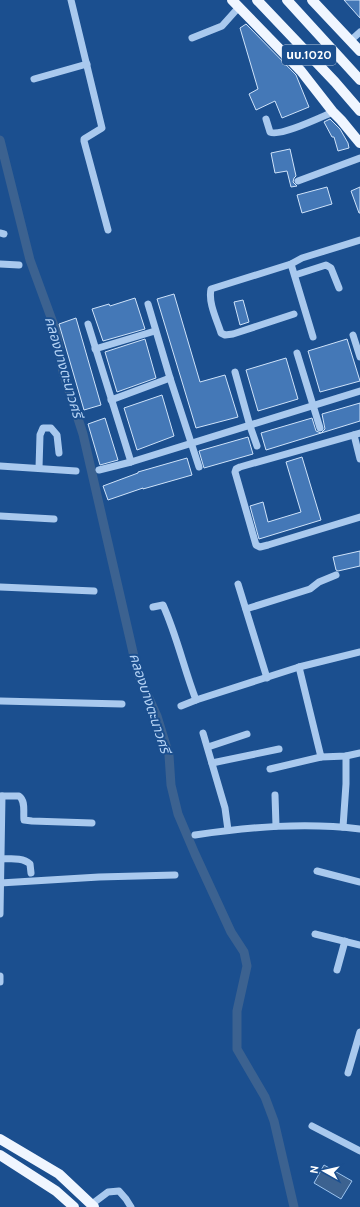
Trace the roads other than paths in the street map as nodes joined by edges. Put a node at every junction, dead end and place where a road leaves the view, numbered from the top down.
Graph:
1 (71, 0) edge
2 (257, 0) edge
3 (287, 0) edge
4 (312, 0) edge
5 (236, 4) edge
6 (360, 32) edge
7 (192, 38) dead end
8 (350, 41) junction
9 (360, 51) edge
10 (87, 64) junction
11 (34, 79) dead end
12 (360, 80) edge
13 (360, 111) edge
14 (333, 112) junction
15 (266, 119) dead end
16 (360, 142) edge
17 (360, 158) edge
18 (298, 181) dead end
19 (108, 230) dead end
20 (360, 240) edge
21 (0, 264) edge
22 (291, 264) junction
23 (19, 265) dead end
24 (295, 275) junction
25 (339, 288) dead end
26 (148, 304) dead end
27 (294, 314) dead end
28 (88, 324) dead end
29 (155, 331) junction
30 (353, 335) dead end
31 (313, 337) dead end
32 (95, 349) junction
33 (296, 353) dead end
34 (360, 357) edge
35 (235, 372) dead end
36 (170, 378) junction
37 (360, 391) edge
38 (111, 400) junction
39 (313, 406) junction
40 (250, 426) junction
41 (320, 428) dead end
42 (357, 434) edge
43 (190, 444) junction
44 (257, 446) dead end
45 (59, 453) dead end
46 (360, 459) edge
47 (131, 462) junction
48 (0, 466) edge
49 (199, 467) dead end
50 (39, 468) junction
51 (99, 470) dead end
52 (76, 471) dead end
53 (0, 516) edge
54 (360, 517) edge
55 (54, 519) dead end
56 (336, 575) dead end
57 (238, 584) dead end
58 (0, 587) edge
59 (94, 590) dead end
60 (153, 606) dead end
61 (246, 609) junction
62 (360, 652) edge
63 (299, 667) junction
64 (267, 678) junction
65 (196, 700) junction
66 (0, 701) edge
67 (122, 704) dead end
68 (181, 706) dead end
69 (204, 733) dead end
70 (247, 734) dead end
71 (208, 747) junction
72 (279, 749) dead end
73 (360, 753) edge
74 (346, 756) junction
75 (321, 757) junction
76 (212, 763) junction
77 (270, 769) dead end
78 (1, 796) edge
79 (275, 796) dead end
80 (92, 823) dead end
81 (276, 826) junction
82 (343, 827) junction
83 (360, 829) edge
84 (228, 830) junction
85 (195, 835) dead end
86 (0, 859) edge
87 (317, 871) dead end
88 (31, 874) dead end
89 (175, 875) dead end
90 (360, 882) edge
91 (0, 883) edge
92 (0, 914) edge
93 (315, 934) dead end
94 (345, 941) junction
95 (360, 945) edge
96 (338, 970) dead end
97 (0, 976) edge
98 (0, 982) edge
99 (360, 1032) edge
100 (348, 1073) dead end
101 (312, 1126) dead end
102 (0, 1139) edge
103 (360, 1151) edge
104 (0, 1155) edge
105 (93, 1205) edge
106 (74, 1207) edge
107 (131, 1207) edge

1 - 10 street
2 - 13 main road, นบ.1020
3 - 12 main road, นบ.1020
4 - 8 main road, นบ.1020
5 - 7 street
5 - 14 main road, นบ.1020
6 - 8 street
8 - 9 main road, นบ.1020
10 - 11 street
10 - 19 street
14 - 15 street
14 - 16 main road, นบ.1020
17 - 18 street
20 - 22 street
21 - 23 street
22 - 24 street
22 - 27 street
24 - 25 street
24 - 31 street
26 - 29 street
28 - 32 street
29 - 32 street
29 - 36 street
30 - 34 street
32 - 38 street
33 - 39 street
35 - 40 street
36 - 38 street
36 - 43 street
37 - 39 street
38 - 47 street
39 - 40 street
39 - 41 street
40 - 43 street
40 - 44 street
42 - 46 street
42 - 54 street
43 - 47 street
43 - 49 street
45 - 50 street
47 - 51 street
48 - 50 street
50 - 52 street
53 - 55 street
56 - 61 street
57 - 61 street
58 - 59 street
60 - 65 street
61 - 64 street
62 - 63 street
63 - 64 street
63 - 75 street
64 - 65 street
65 - 68 street
66 - 67 street
69 - 71 street
70 - 71 street
71 - 76 street
72 - 76 street
73 - 74 street
74 - 75 street
74 - 82 street
75 - 77 street
76 - 84 street
78 - 80 street
78 - 86 street
79 - 81 street
81 - 82 street
81 - 84 street
82 - 83 street
84 - 85 street
86 - 88 street
86 - 91 street
87 - 90 street
89 - 91 street
91 - 92 street
93 - 94 street
94 - 95 street
94 - 96 street
97 - 98 street
99 - 100 street
101 - 103 street
102 - 105 main road
104 - 106 main road
105 - 107 street

